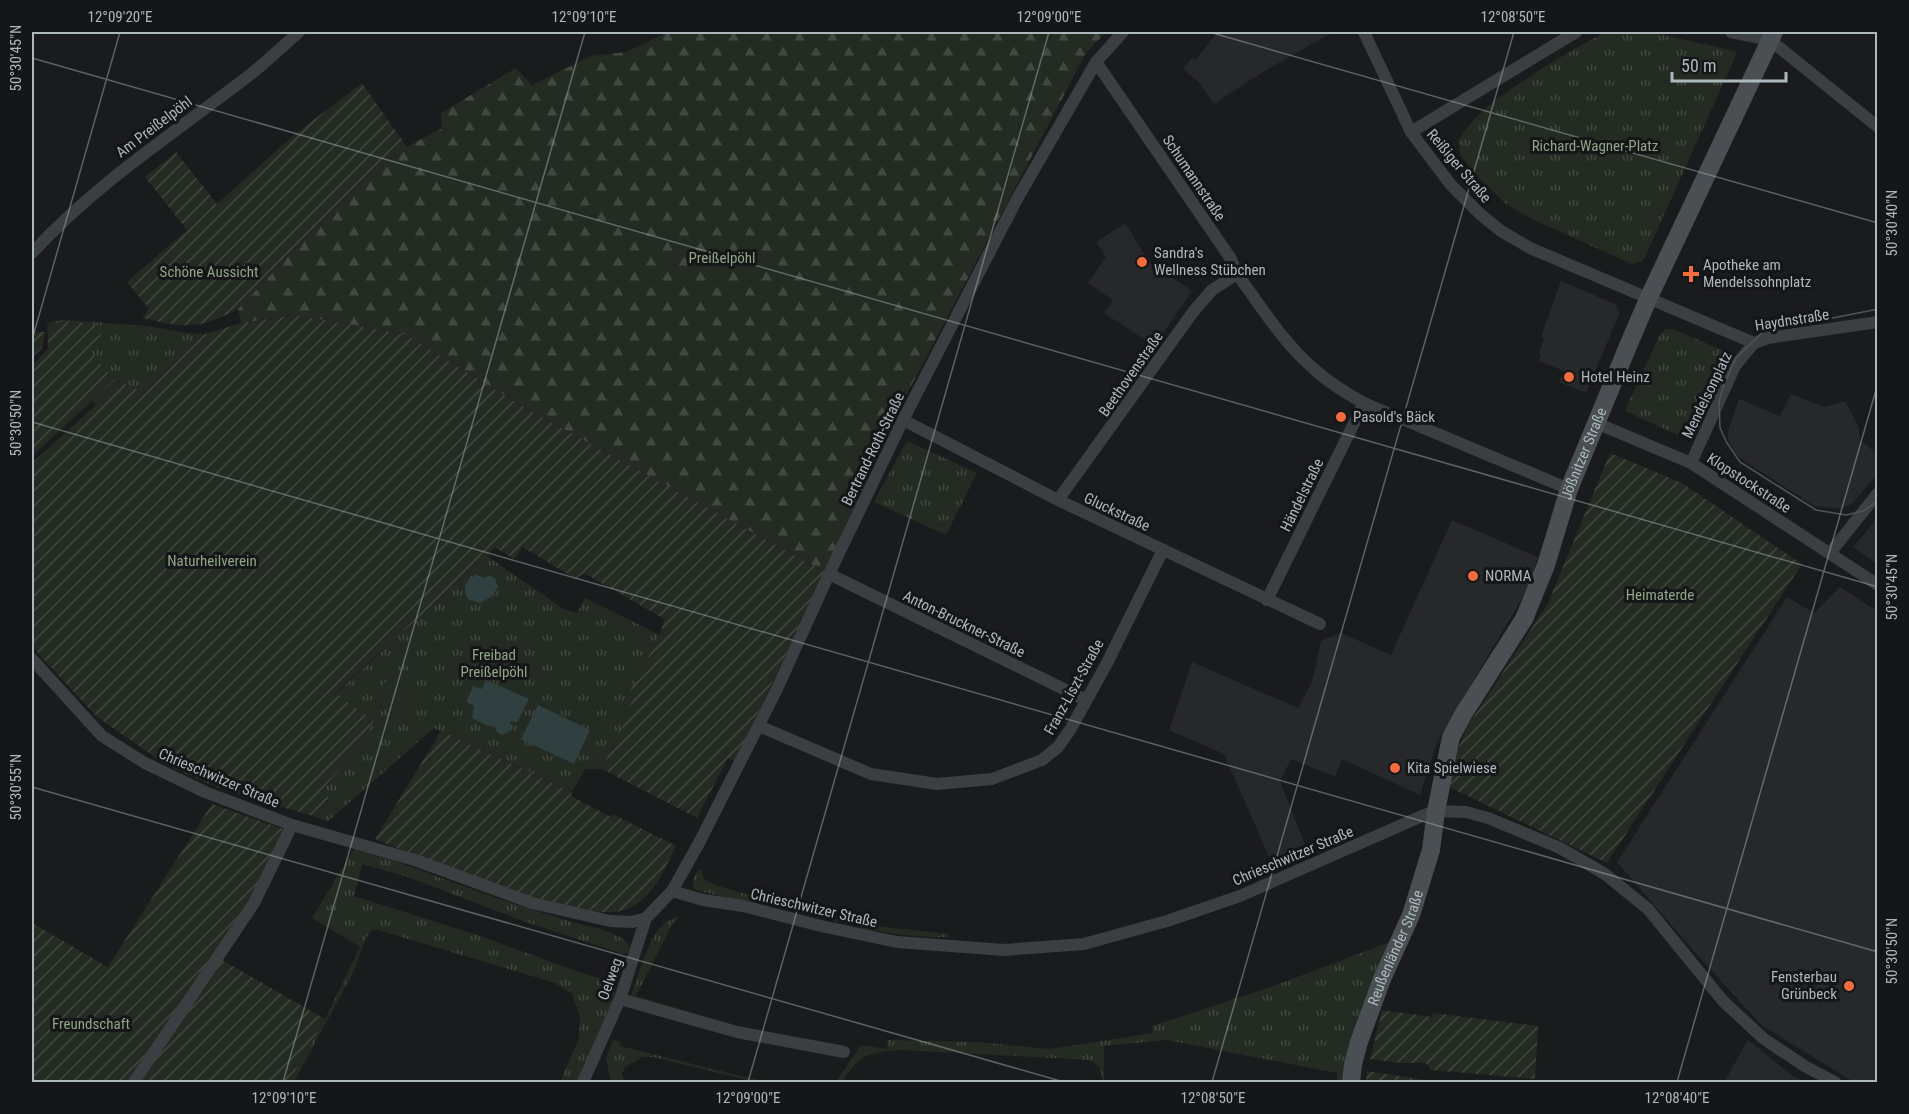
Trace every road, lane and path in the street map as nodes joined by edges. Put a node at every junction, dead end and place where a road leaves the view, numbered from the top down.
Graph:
1 (299, 32) edge
2 (1123, 32) edge
3 (1364, 32) edge
4 (1576, 32) edge
5 (1731, 32) edge
6 (1772, 36) edge
7 (1096, 62) junction
8 (1878, 127) edge
9 (1411, 132) junction
10 (32, 253) edge
11 (1237, 274) junction
12 (1649, 297) junction
13 (1878, 322) edge
14 (1754, 343) junction
15 (1364, 404) junction
16 (903, 420) junction
17 (1596, 423) junction
18 (1691, 463) junction
19 (1569, 489) junction
20 (1878, 493) edge
21 (1058, 500) junction
22 (1162, 550) junction
23 (1830, 554) junction
24 (829, 574) junction
25 (1878, 585) edge
26 (1267, 600) junction
27 (1320, 624) dead end
28 (32, 659) edge
29 (1086, 700) junction
30 (759, 726) junction
31 (1436, 811) junction
32 (292, 825) junction
33 (672, 891) junction
34 (646, 918) junction
35 (620, 999) junction
36 (844, 1052) dead end
37 (134, 1083) edge
38 (583, 1083) edge
39 (1351, 1083) edge
40 (1835, 1083) edge

1 - 10 street, Am Preißelpöhl
2 - 7 street, Bertrand-Roth-Straße
3 - 9 street, Reißiger Straße
4 - 9 street
5 - 6 street
6 - 8 street
6 - 12 street, Jößnitzer Straße
7 - 11 street, Schumannstraße
7 - 16 street, Bertrand-Roth-Straße
9 - 12 street, Reißiger Straße
11 - 15 street, Schumannstraße
11 - 21 street, Beethovenstraße
12 - 14 street, Haydnstraße
12 - 17 street, Jößnitzer Straße
13 - 14 street, Haydnstraße
14 - 18 street, Mendelsonplatz
15 - 19 street, Schumannstraße
15 - 26 street, Händelstraße
16 - 21 street, Gluckstraße
16 - 24 street, Bertrand-Roth-Straße
17 - 18 street, Klopstockstraße
17 - 19 street, Jößnitzer Straße
18 - 23 street, Klopstockstraße
19 - 31 street, Jößnitzer Straße
20 - 23 street
21 - 22 street, Gluckstraße
22 - 26 street, Gluckstraße
22 - 29 street, Franz-Liszt-Straße
23 - 25 street, Klopstockstraße
24 - 29 street, Anton-Bruckner-Straße
24 - 30 street, Bertrand-Roth-Straße
26 - 27 street, Gluckstraße
28 - 32 street, Chrieschwitzer Straße
29 - 30 street, Franz-Liszt-Straße
30 - 33 street, Bertrand-Roth-Straße
31 - 33 street, Chrieschwitzer Straße
31 - 39 street, Reußenländer Straße
31 - 40 street, Chrieschwitzer Straße
32 - 34 street, Chrieschwitzer Straße
32 - 37 street, Chrieschwitzer Straße
33 - 34 street, Oelweg
34 - 35 street, Oelweg
35 - 36 street
35 - 38 street, Oelweg

